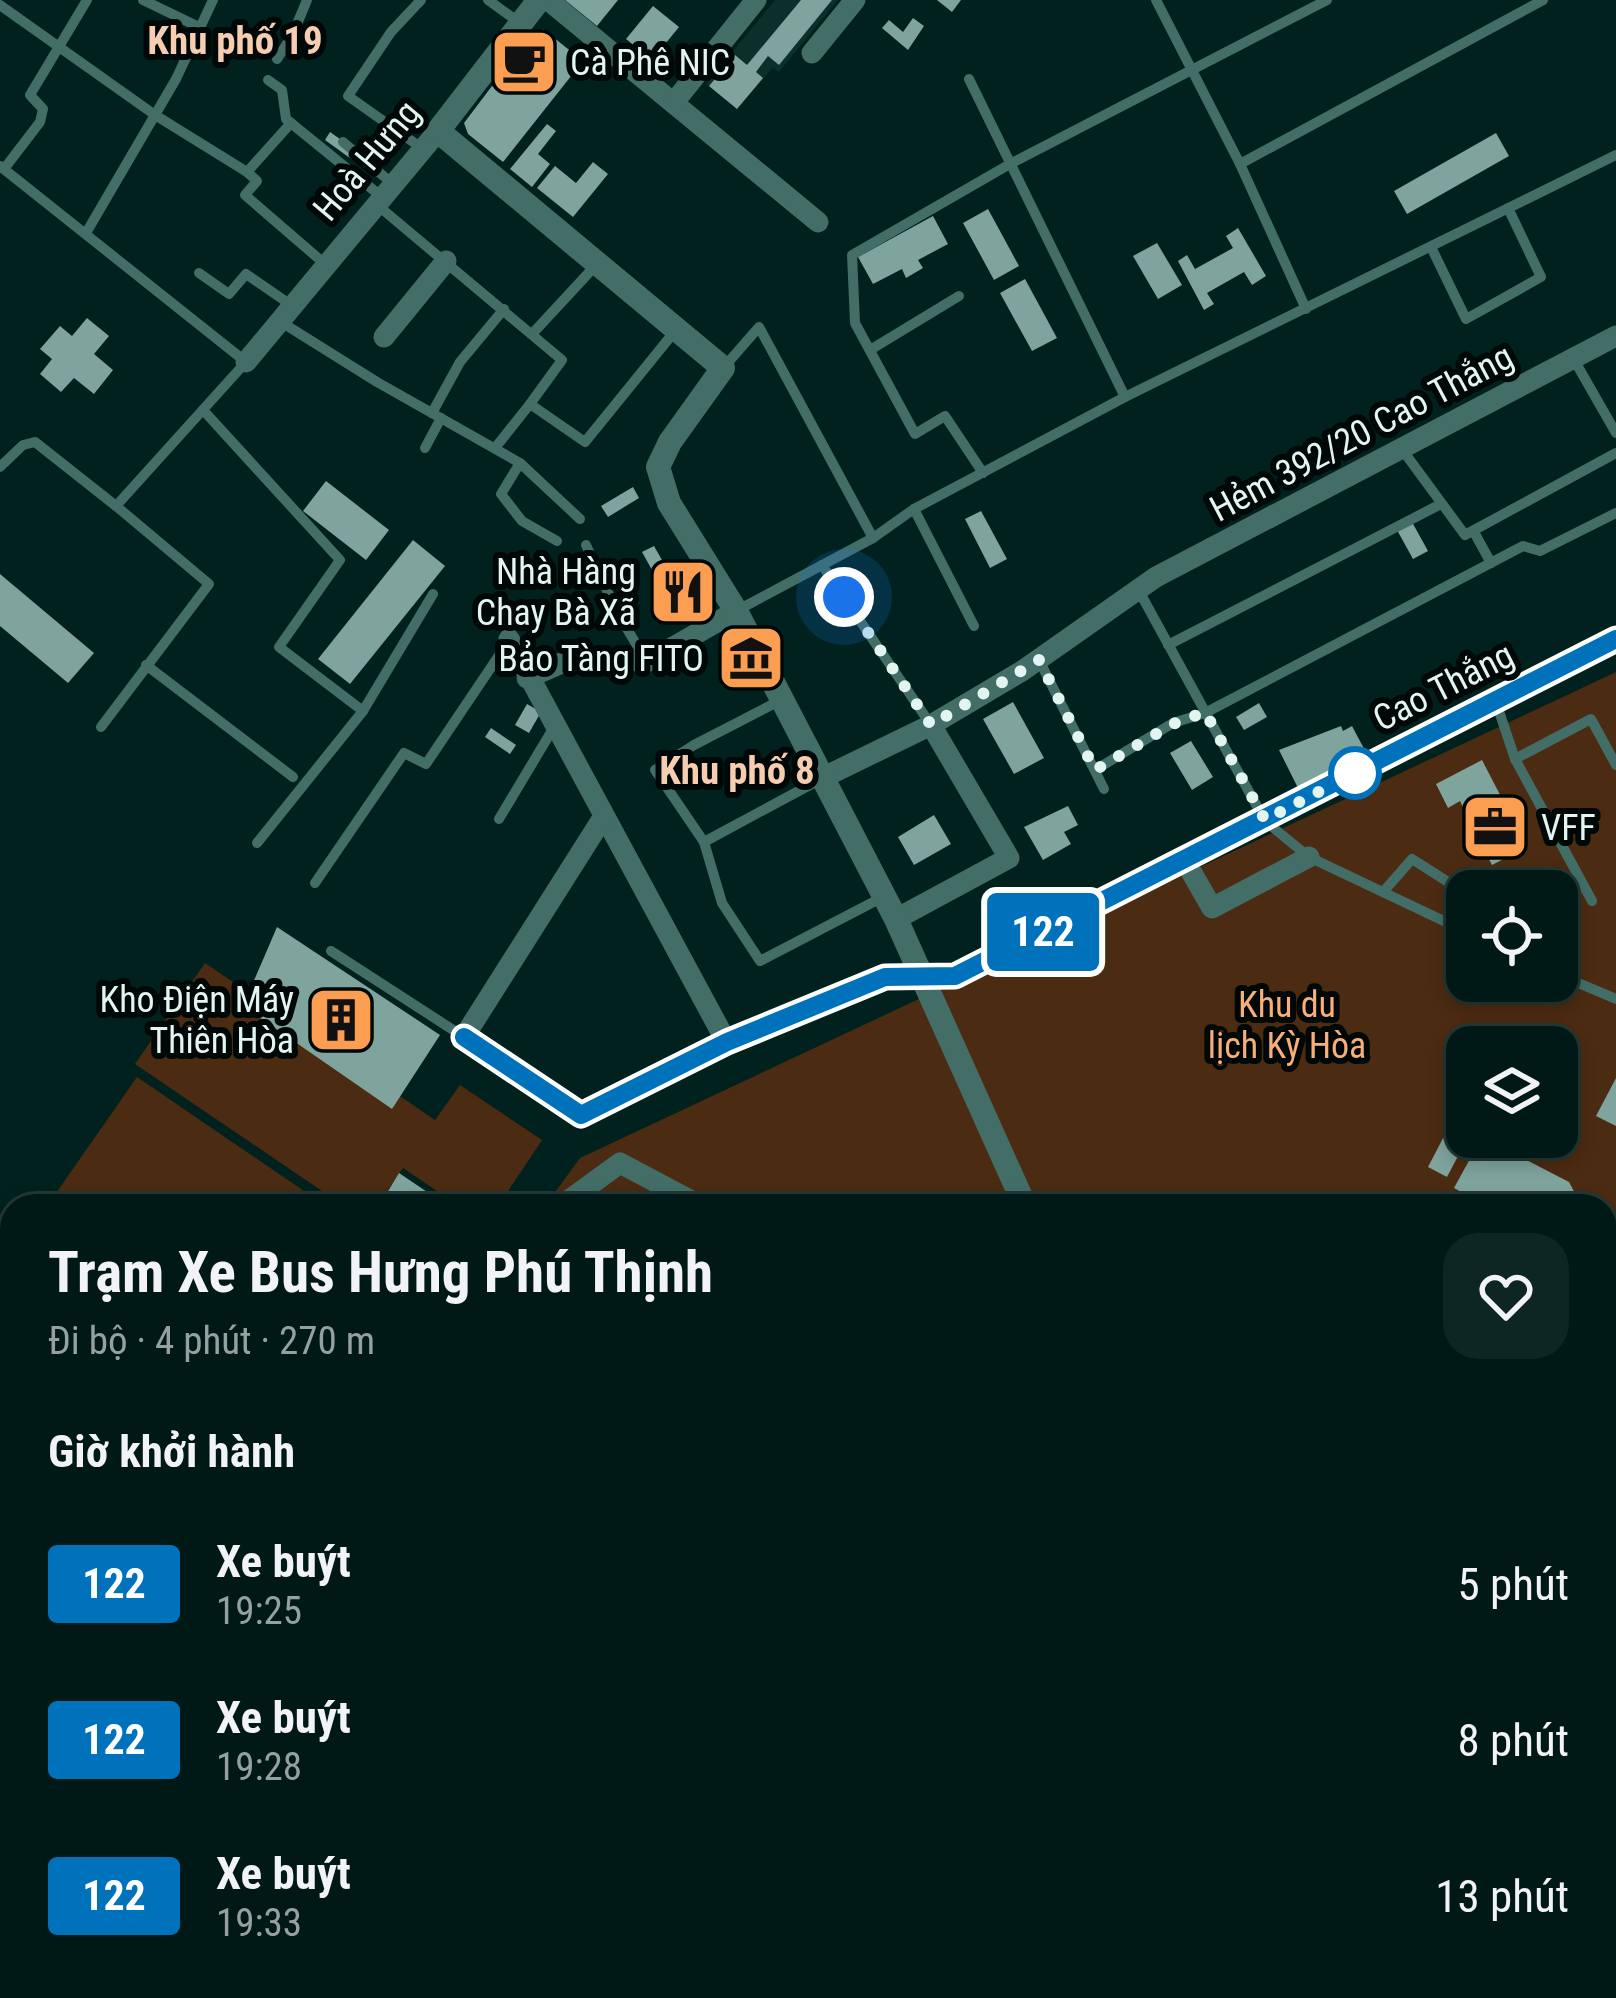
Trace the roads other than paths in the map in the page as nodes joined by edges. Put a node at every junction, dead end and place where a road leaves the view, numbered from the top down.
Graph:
1 (87, 0) edge
2 (143, 0) edge
3 (213, 0) edge
4 (307, 0) edge
5 (421, 0) edge
6 (488, 0) edge
7 (538, 0) edge
8 (548, 0) edge
9 (756, 0) edge
10 (855, 0) edge
11 (1156, 0) edge
12 (1327, 0) edge
13 (1544, 0) edge
14 (0, 5) edge
15 (520, 23) junction
16 (201, 28) junction
17 (60, 48) junction
18 (812, 52) dead end
19 (278, 59) dead end
20 (1192, 70) junction
21 (268, 80) dead end
22 (969, 80) dead end
23 (675, 101) junction
24 (155, 115) junction
25 (290, 123) junction
26 (430, 140) junction
27 (343, 142) dead end
28 (1616, 155) edge
29 (1010, 164) junction
30 (1240, 164) junction
31 (2, 168) edge
32 (247, 172) junction
33 (384, 195) junction
34 (1508, 208) junction
35 (818, 222) dead end
36 (86, 233) junction
37 (1431, 247) junction
38 (446, 261) junction
39 (598, 263) junction
40 (326, 265) junction
41 (200, 273) dead end
42 (959, 296) dead end
43 (504, 309) junction
44 (1306, 309) junction
45 (287, 314) junction
46 (676, 329) junction
47 (533, 333) junction
48 (1616, 336) edge
49 (384, 337) dead end
50 (870, 350) junction
51 (1573, 358) junction
52 (246, 362) junction
53 (723, 368) junction
54 (1125, 397) junction
55 (530, 404) junction
56 (202, 410) junction
57 (436, 416) junction
58 (1616, 433) edge
59 (425, 448) dead end
60 (494, 448) junction
61 (1401, 448) junction
62 (1616, 453) edge
63 (520, 463) junction
64 (0, 466) edge
65 (983, 473) junction
66 (1439, 505) junction
67 (116, 506) junction
68 (914, 509) junction
69 (1616, 513) edge
70 (580, 519) dead end
71 (1474, 532) junction
72 (873, 538) junction
73 (556, 541) dead end
74 (586, 545) dead end
75 (1491, 563) junction
76 (823, 565) junction
77 (1139, 591) junction
78 (433, 593) dead end
79 (736, 611) junction
80 (974, 626) dead end
81 (509, 639) joint
82 (1614, 643) edge
83 (1168, 645) junction
84 (1039, 660) junction
85 (647, 662) junction
86 (146, 665) junction
87 (527, 678) junction
88 (1495, 699) junction
89 (781, 700) junction
90 (363, 711) junction
91 (1205, 712) junction
92 (931, 725) junction
93 (101, 727) dead end
94 (554, 727) junction
95 (1515, 758) junction
96 (1616, 765) edge
97 (1095, 770) junction
98 (293, 777) dead end
99 (823, 778) junction
100 (1104, 789) dead end
101 (604, 816) junction
102 (499, 819) dead end
103 (1265, 820) junction
104 (704, 842) junction
105 (257, 843) dead end
106 (1309, 857) junction
107 (1185, 861) junction
108 (1446, 881) edge
109 (315, 883) dead end
110 (1384, 891) junction
111 (1592, 902) dead end
112 (889, 908) junction
113 (1446, 922) edge
114 (332, 951) dead end
115 (922, 977) junction
116 (1578, 983) edge
117 (1616, 999) edge
118 (464, 1037) junction
119 (727, 1042) junction
120 (577, 1194) edge
121 (678, 1194) edge
122 (1020, 1194) edge

1 - 17 lane
2 - 16 lane
3 - 16 lane
4 - 19 lane
5 - 26 lane
6 - 15 lane
7 - 15 street, Hoà Hưng
8 - 23 street
9 - 23 street
10 - 18 street
11 - 20 lane
12 - 20 lane
13 - 30 lane
14 - 17 lane
15 - 26 street, Hoà Hưng
16 - 24 lane
17 - 24 lane
17 - 31 lane
20 - 29 lane
20 - 30 lane
21 - 25 lane
22 - 29 lane
23 - 35 street
24 - 32 lane
24 - 36 lane
25 - 32 lane
25 - 33 lane
26 - 33 street, Hoà Hưng
26 - 39 street
27 - 33 lane
28 - 34 lane
29 - 50 lane
29 - 54 lane
30 - 44 lane
31 - 36 lane
32 - 40 lane
33 - 38 lane
33 - 40 street, Hoà Hưng
34 - 37 lane
34 - 37 lane
36 - 52 lane
37 - 44 lane
38 - 43 lane
38 - 49 street
39 - 46 street
39 - 47 lane
40 - 45 street, Hoà Hưng
41 - 45 lane
42 - 50 lane
43 - 47 lane
43 - 57 lane
44 - 54 lane
45 - 52 street, Hoà Hưng
45 - 57 lane
46 - 53 street
46 - 55 lane
47 - 55 lane
48 - 51 street, Hẻm 392/20 Cao Thắng
50 - 65 lane
51 - 58 lane
51 - 61 street, Hẻm 392/20 Cao Thắng
52 - 56 lane
53 - 72 lane
53 - 79 street
54 - 65 lane
55 - 60 lane
56 - 67 lane
56 - 90 lane
57 - 59 lane
57 - 60 lane
60 - 63 lane
61 - 66 lane
61 - 77 street, Hẻm 392/20 Cao Thắng
62 - 71 lane
63 - 70 lane
63 - 73 lane
64 - 67 lane
65 - 68 lane
66 - 71 lane
66 - 83 lane
67 - 86 lane
68 - 72 lane
68 - 80 lane
69 - 75 lane
71 - 75 lane
72 - 76 lane
74 - 85 lane
75 - 91 lane
76 - 79 lane
76 - 92 lane
77 - 83 lane
77 - 84 street, Hẻm 392/20 Cao Thắng
78 - 90 lane
79 - 85 street
79 - 89 street
81 - 87 street
81 - 109 lane
82 - 88 street, Cao Thắng
83 - 91 lane
84 - 92 street, Hẻm 392/20 Cao Thắng
84 - 97 lane
85 - 87 street
86 - 93 lane
86 - 98 lane
87 - 94 street
88 - 95 lane
88 - 103 street, Cao Thắng
89 - 99 street
89 - 104 lane
90 - 105 lane
91 - 97 lane
91 - 103 lane
92 - 99 street, Hẻm 392/20 Cao Thắng
92 - 112 street
94 - 101 street
94 - 102 lane
95 - 96 lane
95 - 111 lane
97 - 100 lane
99 - 104 lane
99 - 112 street
101 - 118 street
101 - 119 street
103 - 106 lane
103 - 107 street, Cao Thắng
104 - 112 lane
106 - 107 street
106 - 110 lane
107 - 115 street, Cao Thắng
108 - 110 lane
110 - 113 lane
112 - 115 street
114 - 118 lane
115 - 119 street, Cao Thắng
115 - 122 street
116 - 117 lane
118 - 119 street, Cao Thắng
120 - 121 street

